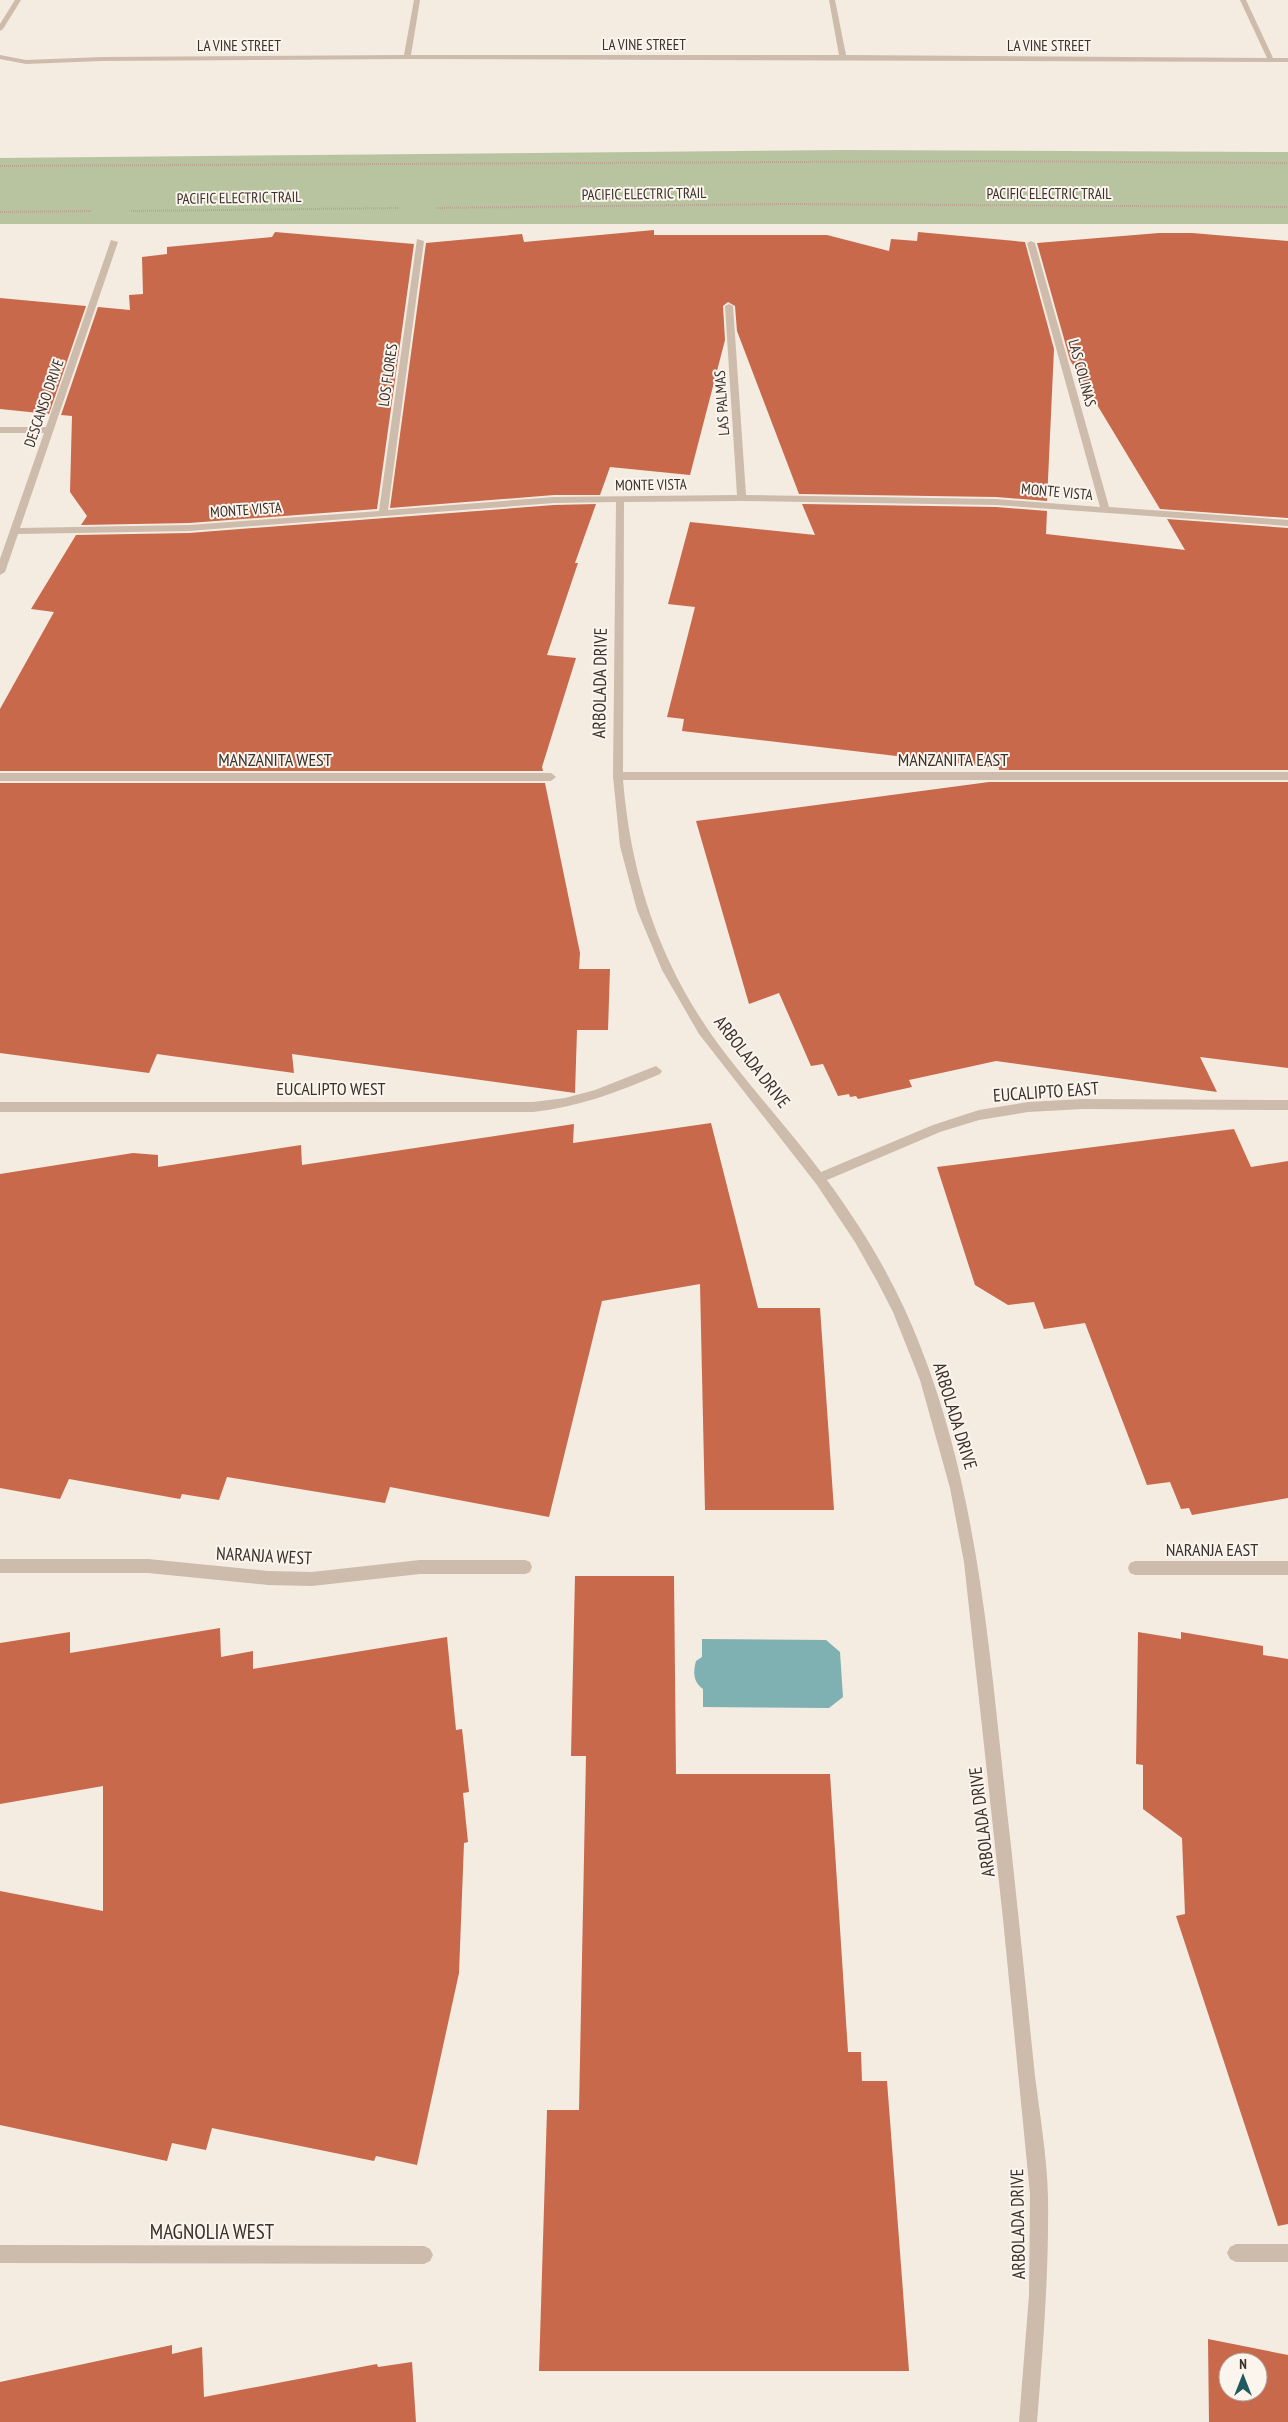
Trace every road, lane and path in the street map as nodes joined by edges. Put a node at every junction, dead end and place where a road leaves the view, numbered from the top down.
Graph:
1 (18, 0) edge
2 (417, 0) edge
3 (832, 0) edge
4 (1242, 0) edge
5 (0, 29) edge
6 (0, 57) edge
7 (843, 57) junction
8 (407, 58) junction
9 (1272, 60) junction
10 (1288, 60) edge
11 (1288, 163) edge
12 (0, 166) edge
13 (1288, 207) edge
14 (408, 208) dead end
15 (428, 208) dead end
16 (100, 211) dead end
17 (129, 211) dead end
18 (0, 212) edge
19 (420, 241) dead end
20 (114, 242) dead end
21 (1032, 243) dead end
22 (729, 306) dead end
23 (0, 430) edge
24 (50, 430) junction
25 (742, 498) junction
26 (620, 499) junction
27 (1105, 510) junction
28 (382, 512) junction
29 (1288, 523) edge
30 (14, 531) junction
31 (0, 572) edge
32 (618, 776) junction
33 (1288, 776) edge
34 (0, 777) edge
35 (551, 777) dead end
36 (656, 1071) dead end
37 (1288, 1105) edge
38 (0, 1107) edge
39 (819, 1178) junction
40 (0, 1566) edge
41 (525, 1567) dead end
42 (1135, 1568) dead end
43 (1288, 1568) edge
44 (1236, 2253) dead end
45 (1288, 2253) edge
46 (0, 2254) edge
47 (424, 2255) dead end
48 (1028, 2422) edge

1 - 5 street
2 - 8 street
3 - 7 street
4 - 9 street
6 - 8 street, LA VINE STREET
7 - 8 street, LA VINE STREET
7 - 9 street, LA VINE STREET
9 - 10 street, LA VINE STREET
11 - 12 path, PACIFIC ELECTRIC TRAIL
13 - 15 path, PACIFIC ELECTRIC TRAIL
14 - 17 path, PACIFIC ELECTRIC TRAIL
16 - 18 path
19 - 28 street, LOS FLORES
20 - 24 street, DESCANSO DRIVE
21 - 27 street, LAS COLINAS
22 - 25 street, LAS PALMAS
23 - 24 street
24 - 30 street, DESCANSO DRIVE
25 - 26 street, MONTE VISTA
25 - 27 street, MONTE VISTA
26 - 28 street, MONTE VISTA
26 - 32 street, ARBOLADA DRIVE
27 - 29 street, MONTE VISTA
28 - 30 street, MONTE VISTA
30 - 31 street, DESCANSO DRIVE
32 - 33 street, MANZANITA EAST
32 - 39 street, ARBOLADA DRIVE
34 - 35 street, MANZANITA WEST
36 - 38 street, EUCALIPTO WEST
37 - 39 street, EUCALIPTO EAST
39 - 48 street, ARBOLADA DRIVE
40 - 41 street, NARANJA WEST
42 - 43 street, NARANJA EAST
44 - 45 street
46 - 47 street, MAGNOLIA WEST

